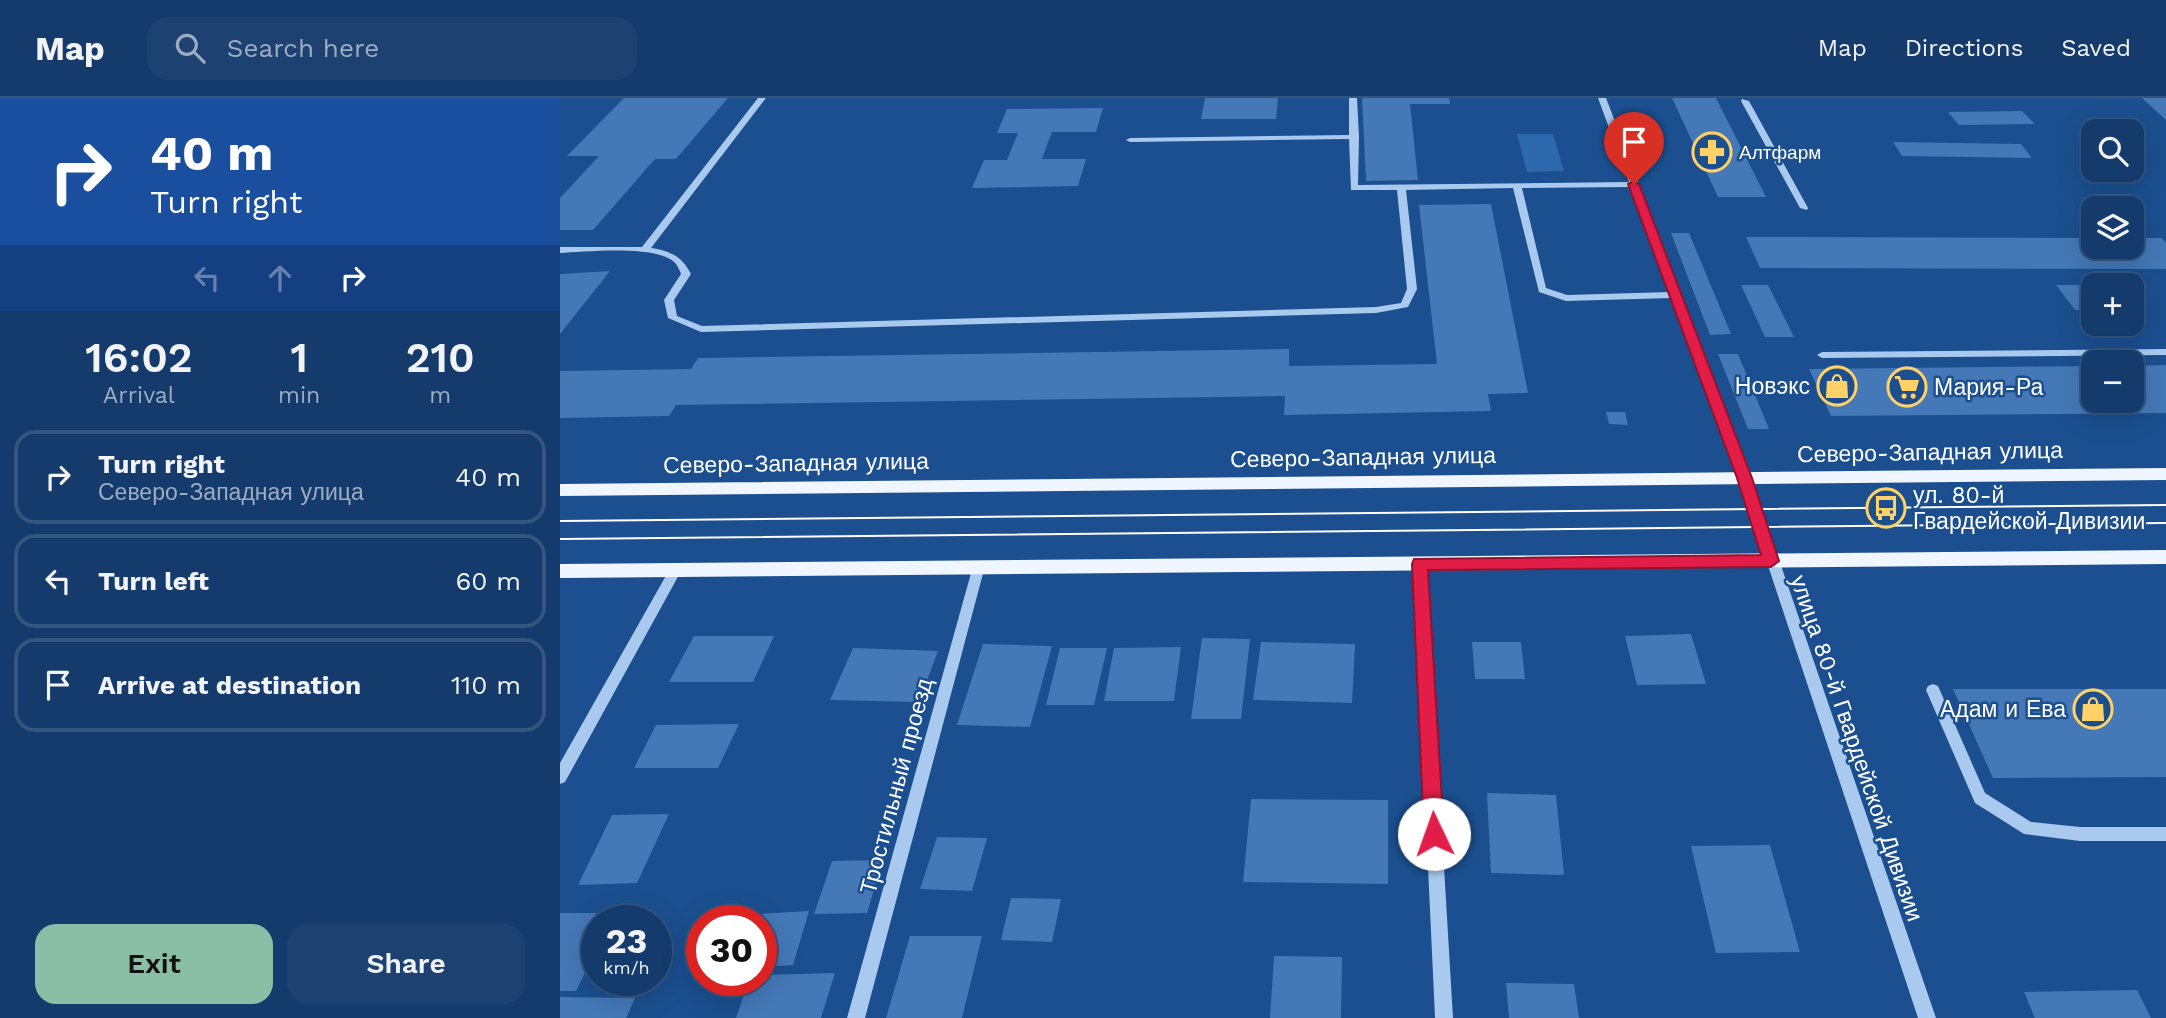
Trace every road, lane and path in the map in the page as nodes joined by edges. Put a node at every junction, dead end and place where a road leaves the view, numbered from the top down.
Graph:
1 (762, 98) edge
2 (1353, 98) edge
3 (1602, 98) edge
4 (1745, 101) dead end
5 (1355, 137) junction
6 (1130, 140) dead end
7 (1634, 184) junction
8 (1517, 186) junction
9 (1401, 187) junction
10 (1804, 208) dead end
11 (560, 250) edge
12 (644, 250) junction
13 (1675, 295) junction
14 (2166, 352) edge
15 (1822, 355) dead end
16 (2166, 474) edge
17 (1745, 478) junction
18 (560, 489) edge
19 (2166, 557) edge
20 (1771, 561) junction
21 (1420, 564) junction
22 (979, 566) junction
23 (676, 569) junction
24 (560, 571) edge
25 (1933, 690) dead end
26 (560, 777) edge
27 (2166, 834) edge
28 (856, 1018) edge
29 (1444, 1018) edge
30 (1927, 1018) edge

1 - 12 street
2 - 5 street
3 - 7 street, улица 80-й Гвардейской Дивизии
4 - 10 street
5 - 6 street
5 - 9 street
7 - 8 street
7 - 13 street, улица 80-й Гвардейской Дивизии
8 - 9 street
8 - 13 street
9 - 12 street
11 - 12 street
13 - 17 street, улица 80-й Гвардейской Дивизии
14 - 15 street
16 - 17 main road, Северо-Западная улица
17 - 18 main road, Северо-Западная улица
17 - 20 street, улица 80-й Гвардейской Дивизии
19 - 20 main road
20 - 21 main road
20 - 30 street, улица 80-й Гвардейской Дивизии
21 - 22 main road
21 - 29 street
22 - 23 main road
22 - 28 street, Тростильный проезд
23 - 24 main road
23 - 26 street
25 - 27 street

